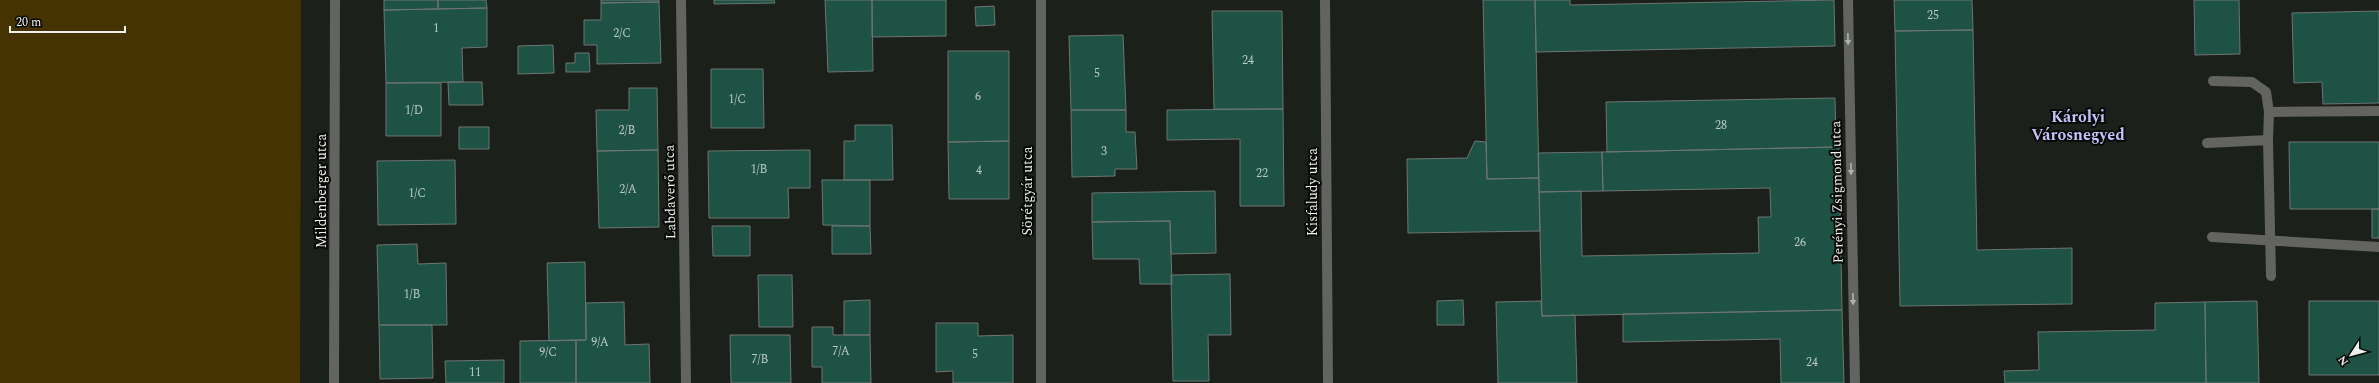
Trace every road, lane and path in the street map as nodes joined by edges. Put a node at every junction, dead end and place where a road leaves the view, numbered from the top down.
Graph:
1 (335, 0) edge
2 (681, 0) edge
3 (1041, 0) edge
4 (1325, 0) edge
5 (1848, 0) edge
6 (2213, 81) dead end
7 (2379, 110) edge
8 (2269, 112) junction
9 (2268, 140) junction
10 (2207, 143) dead end
11 (2212, 237) dead end
12 (2270, 239) junction
13 (2379, 247) edge
14 (2271, 276) dead end
15 (334, 383) edge
16 (686, 383) edge
17 (1041, 383) edge
18 (1328, 383) edge
19 (1855, 383) edge

1 - 15 street, Mildenberger utca
2 - 16 street, Labdaverő utca
3 - 17 street, Sörétgyár utca
4 - 18 street, Kisfaludy utca
5 -> 19 street, Perényi Zsigmond utca
6 - 8 street
7 - 8 street
8 - 9 street
9 - 10 street
9 - 12 street
11 - 12 street
12 - 13 street
12 - 14 street

